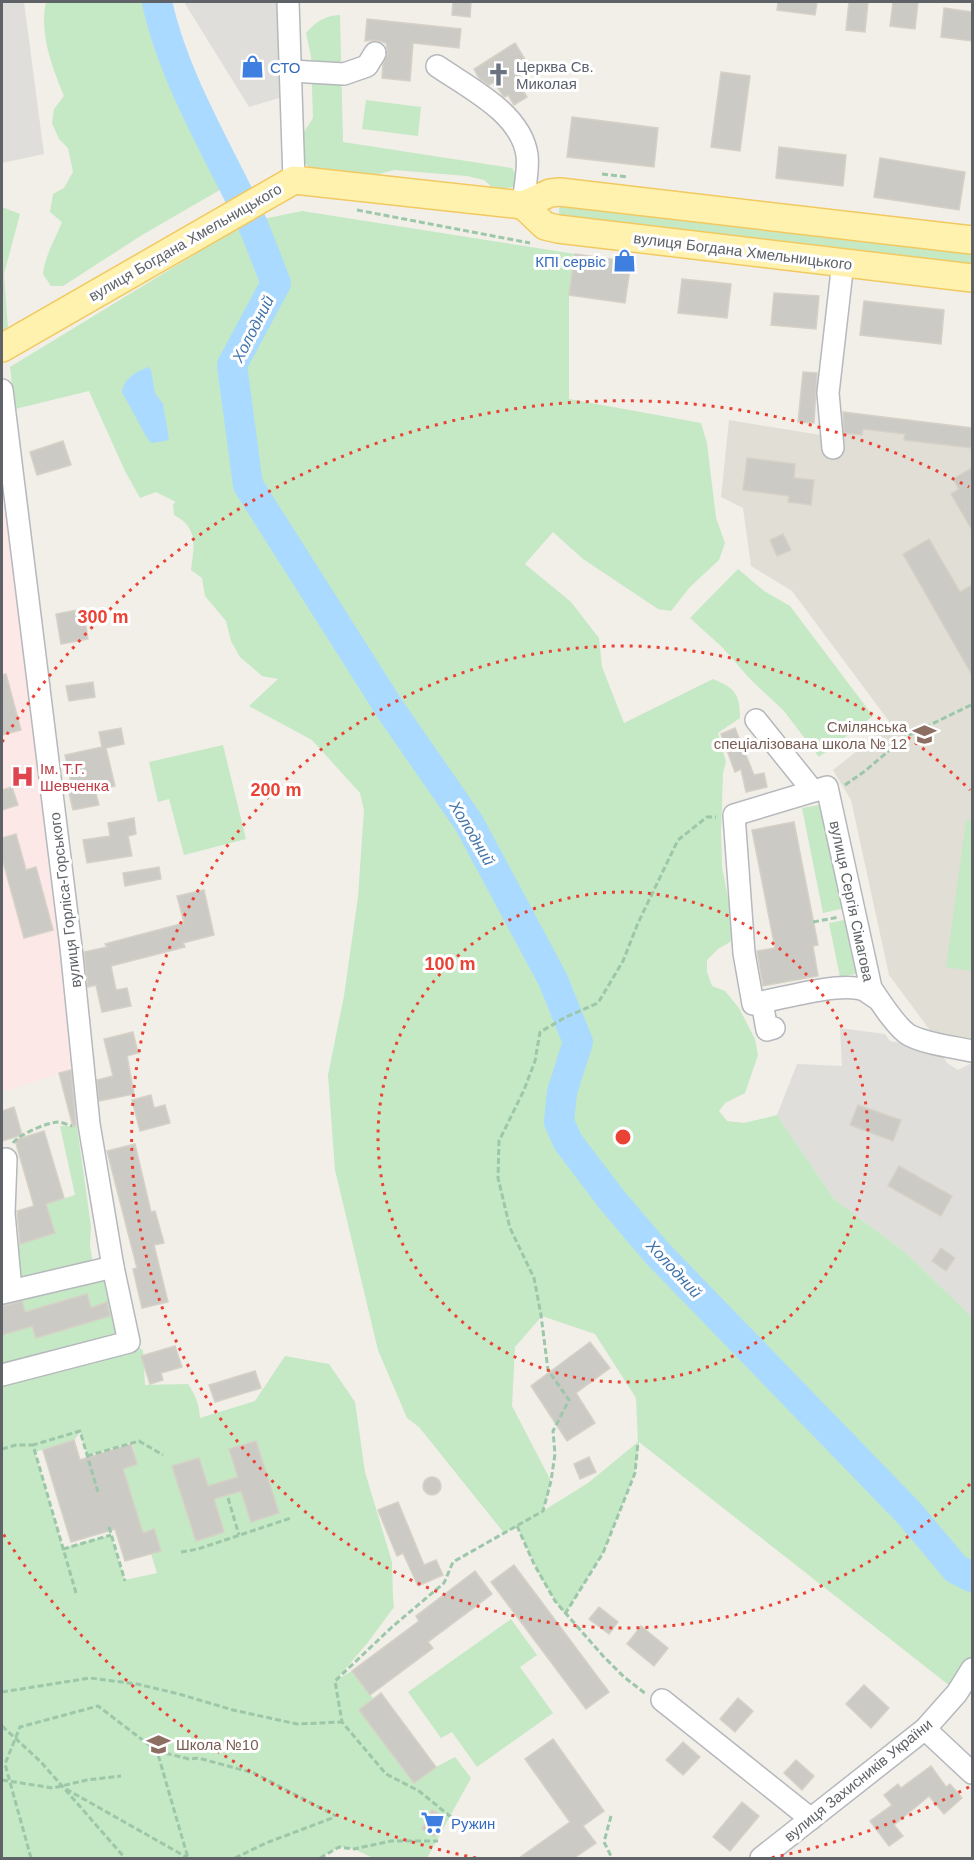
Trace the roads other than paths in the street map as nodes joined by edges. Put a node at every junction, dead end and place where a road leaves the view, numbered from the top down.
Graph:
1 (288, 2) edge
2 (375, 53) dead end
3 (437, 66) dead end
4 (291, 71) junction
5 (294, 180) junction
6 (523, 206) junction
7 (972, 240) edge
8 (843, 262) junction
9 (972, 278) edge
10 (2, 348) edge
11 (2, 390) edge
12 (833, 447) dead end
13 (756, 720) dead end
14 (821, 794) junction
15 (879, 1000) junction
16 (972, 1051) edge
17 (6, 1159) dead end
18 (113, 1267) junction
19 (6, 1291) edge
20 (2, 1375) edge
21 (972, 1669) edge
22 (662, 1700) road end
23 (925, 1729) junction
24 (972, 1773) edge
25 (811, 1819) junction
26 (761, 1858) edge

1 - 4 street
2 - 4 street
3 - 6 street
4 - 5 street
5 - 6 main road, вулиця Богдана Хмельницького
5 - 10 main road, вулиця Богдана Хмельницького
6 - 7 main road
6 - 8 main road, вулиця Богдана Хмельницького
8 - 9 main road, вулиця Богдана Хмельницького
8 - 12 street
11 - 18 street, вулиця Горліса-Горського
13 - 14 street
14 - 15 street, вулиця Сергія Сімагова
14 - 15 street
15 - 16 street, вулиця Сергія Сімагова
17 - 19 street
18 - 19 street
18 - 20 street, вулиця Горліса-Горського
21 - 23 street, вулиця Захисників України
22 - 25 street
23 - 24 street
23 - 25 street, вулиця Захисників України
25 - 26 street, вулиця Захисників України

